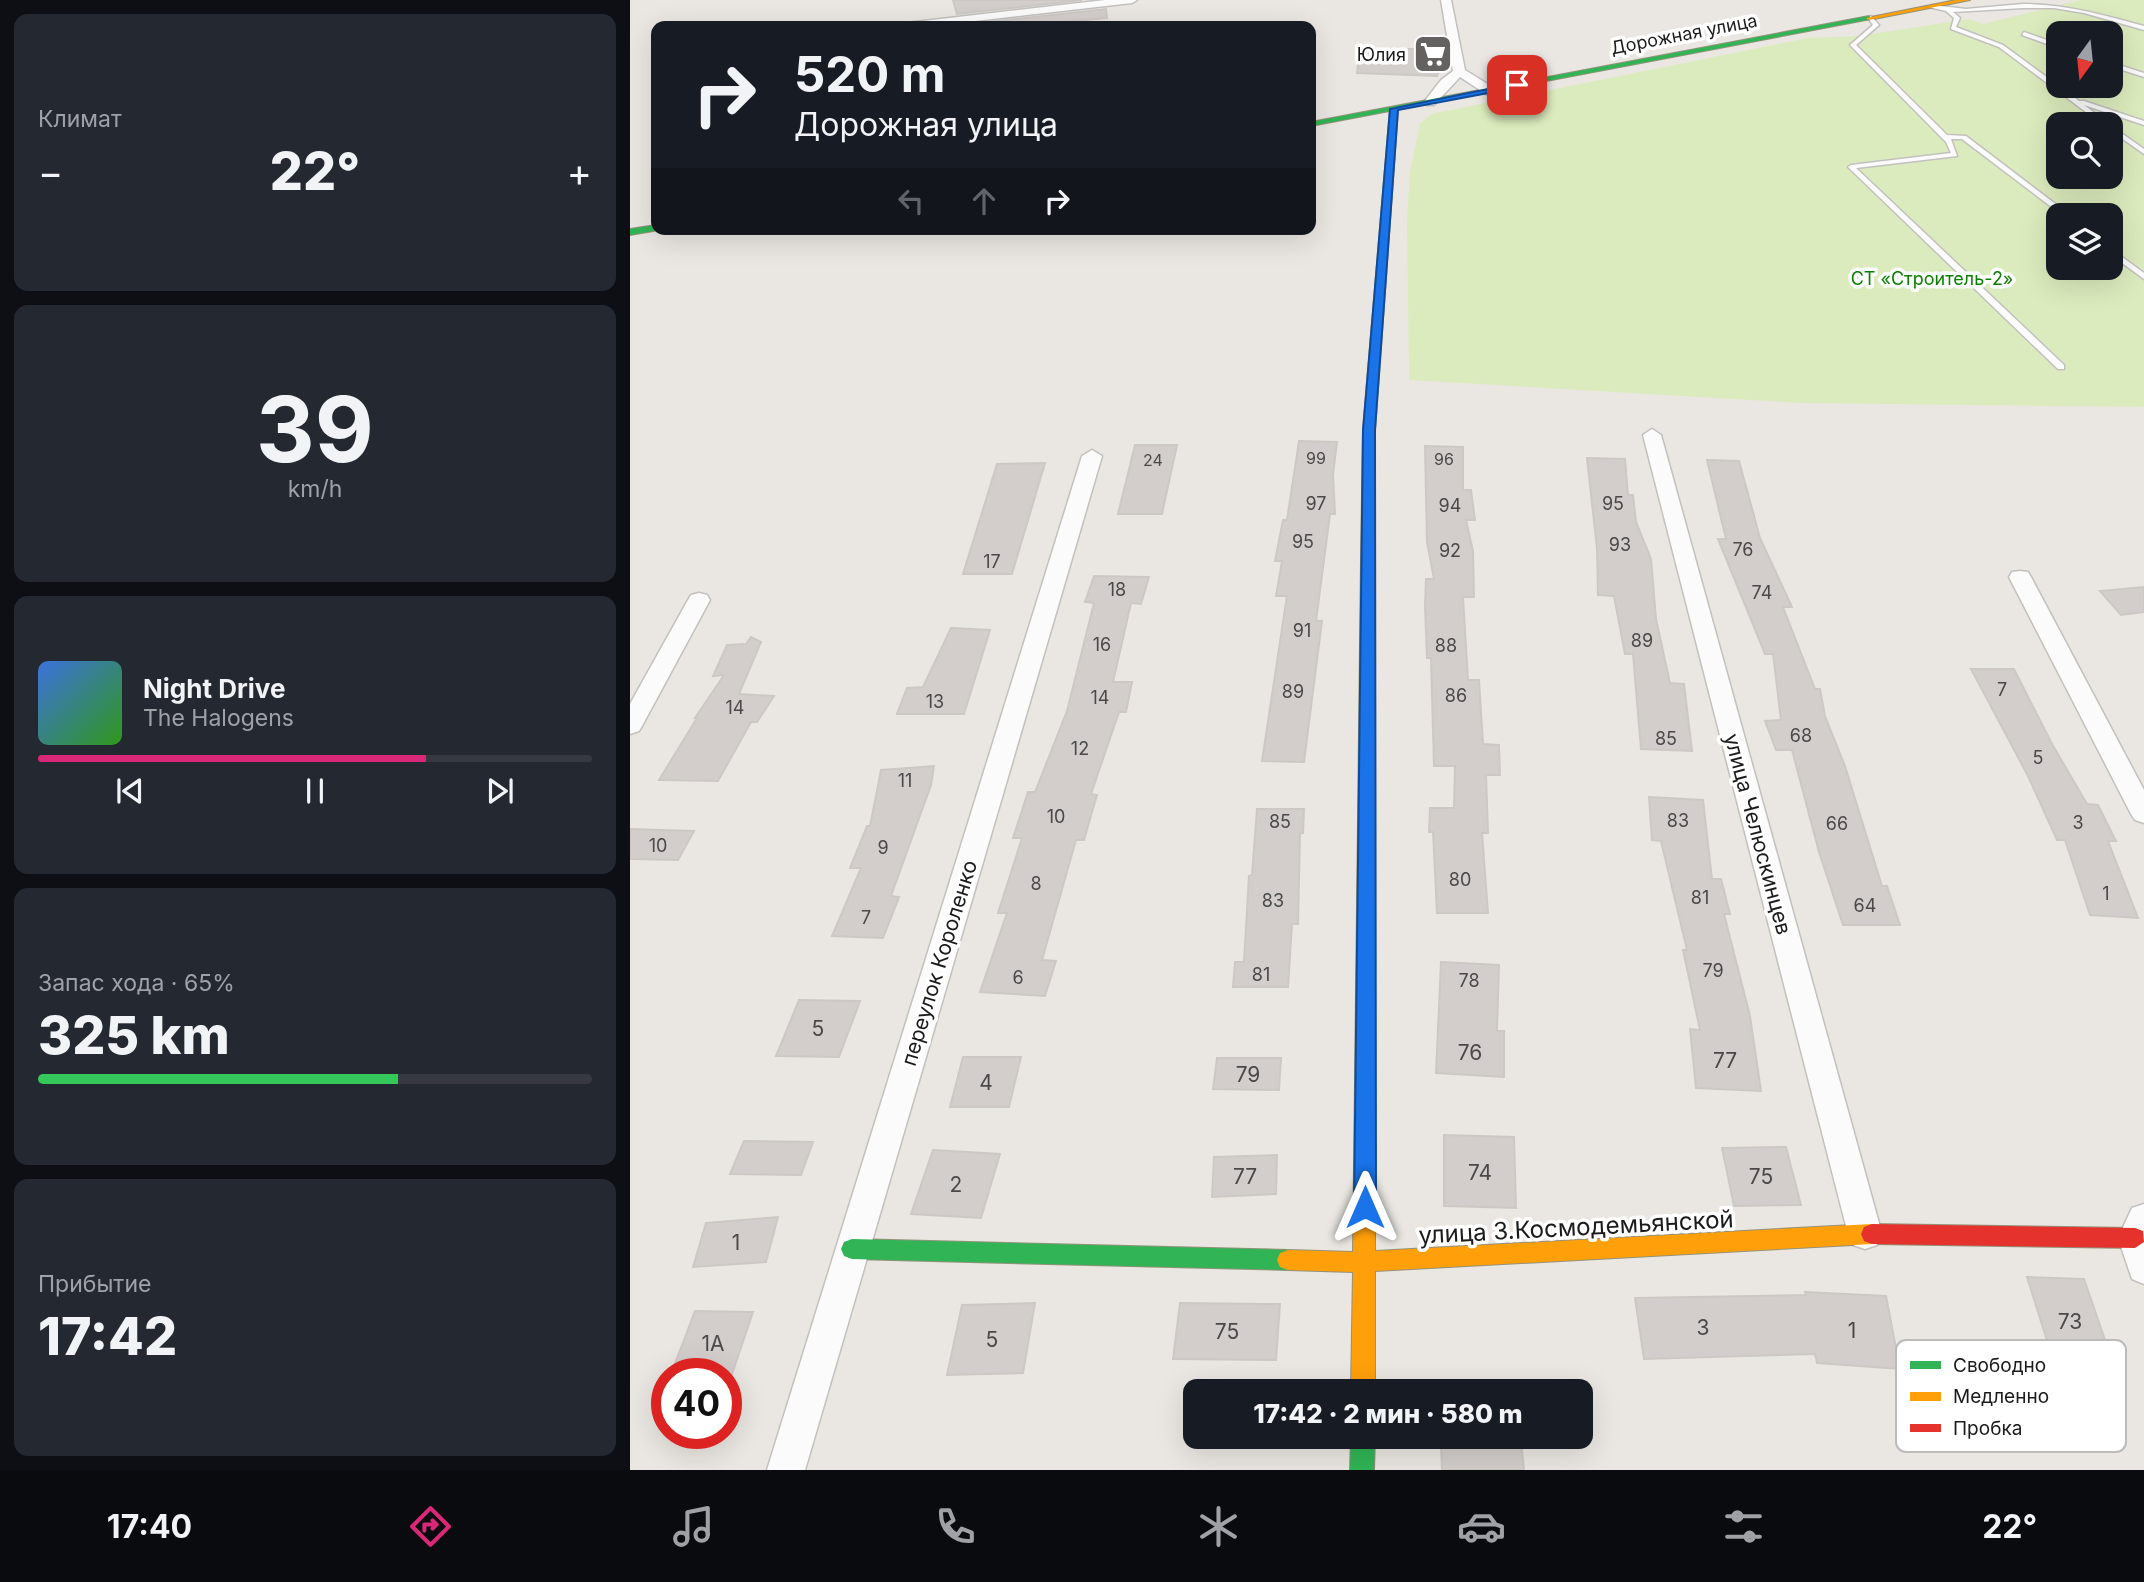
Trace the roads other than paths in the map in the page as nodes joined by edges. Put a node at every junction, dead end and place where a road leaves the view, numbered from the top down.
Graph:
1 (1132, 0) edge
2 (1446, 0) edge
3 (1967, 0) edge
4 (1932, 7) junction
5 (1949, 11) junction
6 (1871, 18) junction
7 (949, 21) edge
8 (2144, 28) edge
9 (2024, 34) dead end
10 (2046, 42) edge
11 (2123, 68) edge
12 (1459, 72) junction
13 (2144, 75) edge
14 (2046, 80) edge
15 (1490, 90) junction
16 (2070, 98) joint
17 (1430, 102) junction
18 (1394, 109) junction
19 (2089, 112) edge
20 (1316, 123) edge
21 (2144, 124) edge
22 (1945, 136) junction
23 (2123, 137) edge
24 (2144, 152) edge
25 (2050, 203) edge
26 (651, 229) edge
27 (630, 232) edge
28 (2123, 260) edge
29 (2144, 277) edge
30 (2060, 367) dead end
31 (1651, 435) dead end
32 (1092, 456) dead end
33 (2020, 578) dead end
34 (699, 600) dead end
35 (630, 726) edge
36 (2144, 814) edge
37 (1865, 1234) junction
38 (2141, 1242) edge
39 (852, 1249) junction
40 (1364, 1262) junction
41 (1363, 1379) edge
42 (1363, 1449) edge
43 (786, 1470) edge
44 (1362, 1470) edge

1 - 7 street
2 - 12 street
3 - 4 street, Дорожная улица
4 - 5 lane
4 - 6 street, Дорожная улица
5 - 8 lane
5 - 14 lane
6 - 15 street, Дорожная улица
6 - 22 lane
9 - 10 lane
11 - 13 lane
12 - 15 street
12 - 17 street
15 - 17 street, Дорожная улица
16 - 19 lane
16 - 21 lane
17 - 18 street, Дорожная улица
18 - 20 street, Дорожная улица
18 - 40 street
22 - 25 lane
22 - 30 lane
23 - 24 lane
26 - 27 street
28 - 29 lane
31 - 37 street, улица Челюскинцев
32 - 39 street, переулок Короленко
33 - 36 street
34 - 35 street
37 - 38 street, улица З.Космодемьянской
37 - 40 street, улица З.Космодемьянской
39 - 40 street, улица З.Космодемьянской
39 - 43 street, переулок Короленко
40 - 41 street
42 - 44 street

